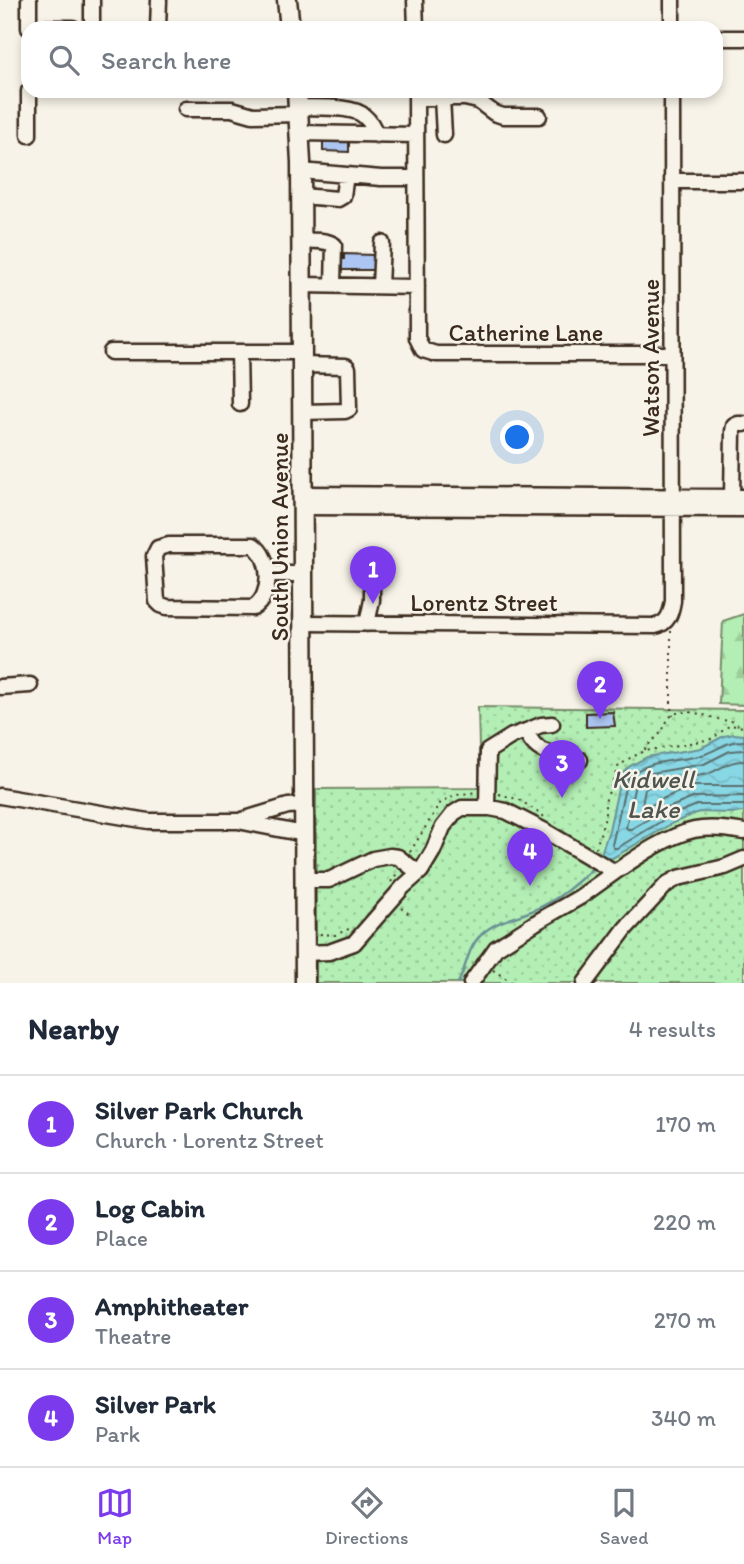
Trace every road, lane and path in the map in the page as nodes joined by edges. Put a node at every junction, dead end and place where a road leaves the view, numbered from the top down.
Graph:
1 (29, 0) edge
2 (92, 0) edge
3 (159, 0) edge
4 (287, 0) edge
5 (415, 0) edge
6 (672, 0) edge
7 (29, 21) edge
8 (90, 21) edge
9 (158, 21) edge
10 (289, 21) edge
11 (416, 21) edge
12 (672, 21) edge
13 (723, 38) edge
14 (744, 38) edge
15 (29, 98) edge
16 (416, 98) edge
17 (442, 98) joint
18 (672, 98) edge
19 (298, 104) edge
20 (186, 109) dead end
21 (539, 116) dead end
22 (300, 133) junction
23 (29, 135) dead end
24 (376, 135) junction
25 (416, 135) junction
26 (444, 135) dead end
27 (301, 171) junction
28 (346, 175) junction
29 (416, 178) junction
30 (672, 181) junction
31 (744, 181) edge
32 (301, 196) junction
33 (301, 241) junction
34 (382, 243) dead end
35 (302, 285) junction
36 (333, 285) junction
37 (380, 286) junction
38 (417, 287) junction
39 (111, 352) dead end
40 (239, 352) junction
41 (672, 355) junction
42 (302, 358) junction
43 (240, 404) dead end
44 (302, 412) junction
45 (744, 425) edge
46 (303, 500) junction
47 (736, 502) edge
48 (673, 503) junction
49 (269, 574) junction
50 (303, 574) junction
51 (372, 577) dead end
52 (303, 623) junction
53 (367, 624) junction
54 (668, 627) junction
55 (30, 685) dead end
56 (0, 687) edge
57 (673, 716) junction
58 (551, 724) dead end
59 (742, 727) edge
60 (526, 731) junction
61 (645, 751) junction
62 (580, 760) dead end
63 (0, 796) edge
64 (304, 805) junction
65 (487, 808) junction
66 (238, 821) junction
67 (304, 832) junction
68 (744, 832) edge
69 (744, 859) edge
70 (602, 862) junction
71 (419, 873) junction
72 (304, 880) junction
73 (392, 901) junction
74 (412, 916) dead end
75 (305, 953) junction
76 (484, 965) junction
77 (305, 983) edge
78 (471, 983) edge
79 (513, 983) edge
80 (585, 983) edge

1 - 7 street
2 - 8 street
3 - 9 street
4 - 10 main road
5 - 11 street
6 - 12 street
13 - 14 street
15 - 23 street
16 - 25 street
17 - 21 street
17 - 26 street
18 - 30 street, Watson Avenue
19 - 20 street
19 - 22 main road, South Union Avenue
19 - 24 street
22 - 24 street
22 - 27 main road, South Union Avenue
24 - 25 street
25 - 29 street
27 - 28 street
27 - 32 main road, South Union Avenue
28 - 29 street
28 - 32 street
29 - 38 street
30 - 31 street
30 - 41 street, Watson Avenue
32 - 33 main road, South Union Avenue
33 - 35 main road, South Union Avenue
33 - 36 street
34 - 37 street
35 - 36 street
35 - 42 main road, South Union Avenue
36 - 37 street
37 - 38 street
38 - 41 street, Catherine Lane
39 - 40 street
40 - 42 street
40 - 43 street
41 - 48 street, Watson Avenue
42 - 44 main road, South Union Avenue
42 - 44 street
44 - 46 main road, South Union Avenue
45 - 47 street
46 - 48 street
46 - 50 main road, South Union Avenue
47 - 48 street
48 - 54 street, Watson Avenue
49 - 49 street
49 - 50 street
50 - 52 main road, South Union Avenue
51 - 53 street
52 - 53 street, Lorentz Street
52 - 64 main road, South Union Avenue
53 - 54 street, Lorentz Street
54 - 57 path
55 - 56 street
57 - 59 path
57 - 61 path
58 - 60 street
59 - 61 path
60 - 62 street
60 - 65 street
61 - 70 path
63 - 66 street
64 - 66 street
64 - 67 main road, South Union Avenue
65 - 70 street
65 - 71 street
66 - 67 street
67 - 72 main road, South Union Avenue
68 - 70 street
69 - 80 street
70 - 76 street
71 - 72 street
71 - 73 street
72 - 75 main road, South Union Avenue
73 - 74 path
73 - 75 street
75 - 77 main road, South Union Avenue
76 - 78 street
76 - 79 path

